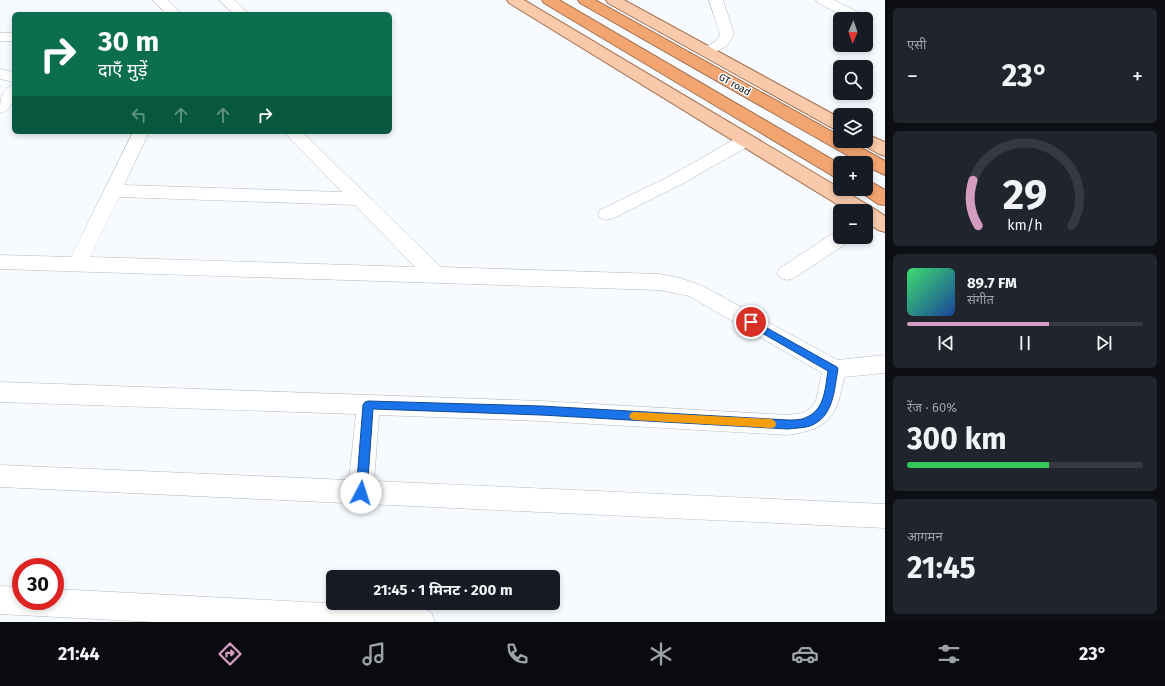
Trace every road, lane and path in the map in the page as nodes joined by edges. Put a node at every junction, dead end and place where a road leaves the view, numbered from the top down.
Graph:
1 (160, 0) edge
2 (226, 0) edge
3 (514, 0) edge
4 (549, 0) edge
5 (585, 0) edge
6 (613, 0) edge
7 (716, 0) edge
8 (823, 0) edge
9 (172, 12) edge
10 (240, 12) edge
11 (847, 12) edge
12 (0, 37) edge
13 (12, 37) edge
14 (707, 52) junction
15 (0, 74) edge
16 (12, 77) edge
17 (12, 94) edge
18 (5, 107) edge
19 (833, 121) edge
20 (140, 134) edge
21 (294, 134) edge
22 (746, 140) junction
23 (873, 144) edge
24 (885, 150) edge
25 (833, 168) edge
26 (885, 169) edge
27 (113, 191) junction
28 (873, 191) edge
29 (885, 198) edge
30 (361, 199) junction
31 (848, 204) edge
32 (607, 214) dead end
33 (833, 243) edge
34 (0, 262) edge
35 (77, 264) junction
36 (787, 273) dead end
37 (436, 275) junction
38 (885, 364) edge
39 (834, 369) junction
40 (1, 394) edge
41 (368, 405) junction
42 (0, 476) edge
43 (361, 493) junction
44 (885, 516) edge
45 (0, 600) edge
46 (12, 601) edge
47 (64, 603) edge
48 (421, 622) edge

1 - 9 street
2 - 10 street
3 - 22 main road
4 - 25 highway, GT road
5 - 26 highway, GT road
6 - 14 main road
7 - 14 street
8 - 11 street
12 - 13 street
14 - 19 main road
15 - 16 street
17 - 18 street
20 - 27 street
21 - 30 street
22 - 31 main road
22 - 32 street
23 - 24 main road
27 - 30 street
27 - 35 street
28 - 29 highway
30 - 37 street
33 - 36 street
34 - 35 street
35 - 37 street
37 - 39 street
38 - 39 street
39 - 41 street
40 - 41 street
41 - 43 street
42 - 43 street
43 - 44 street
45 - 46 street
47 - 48 street

